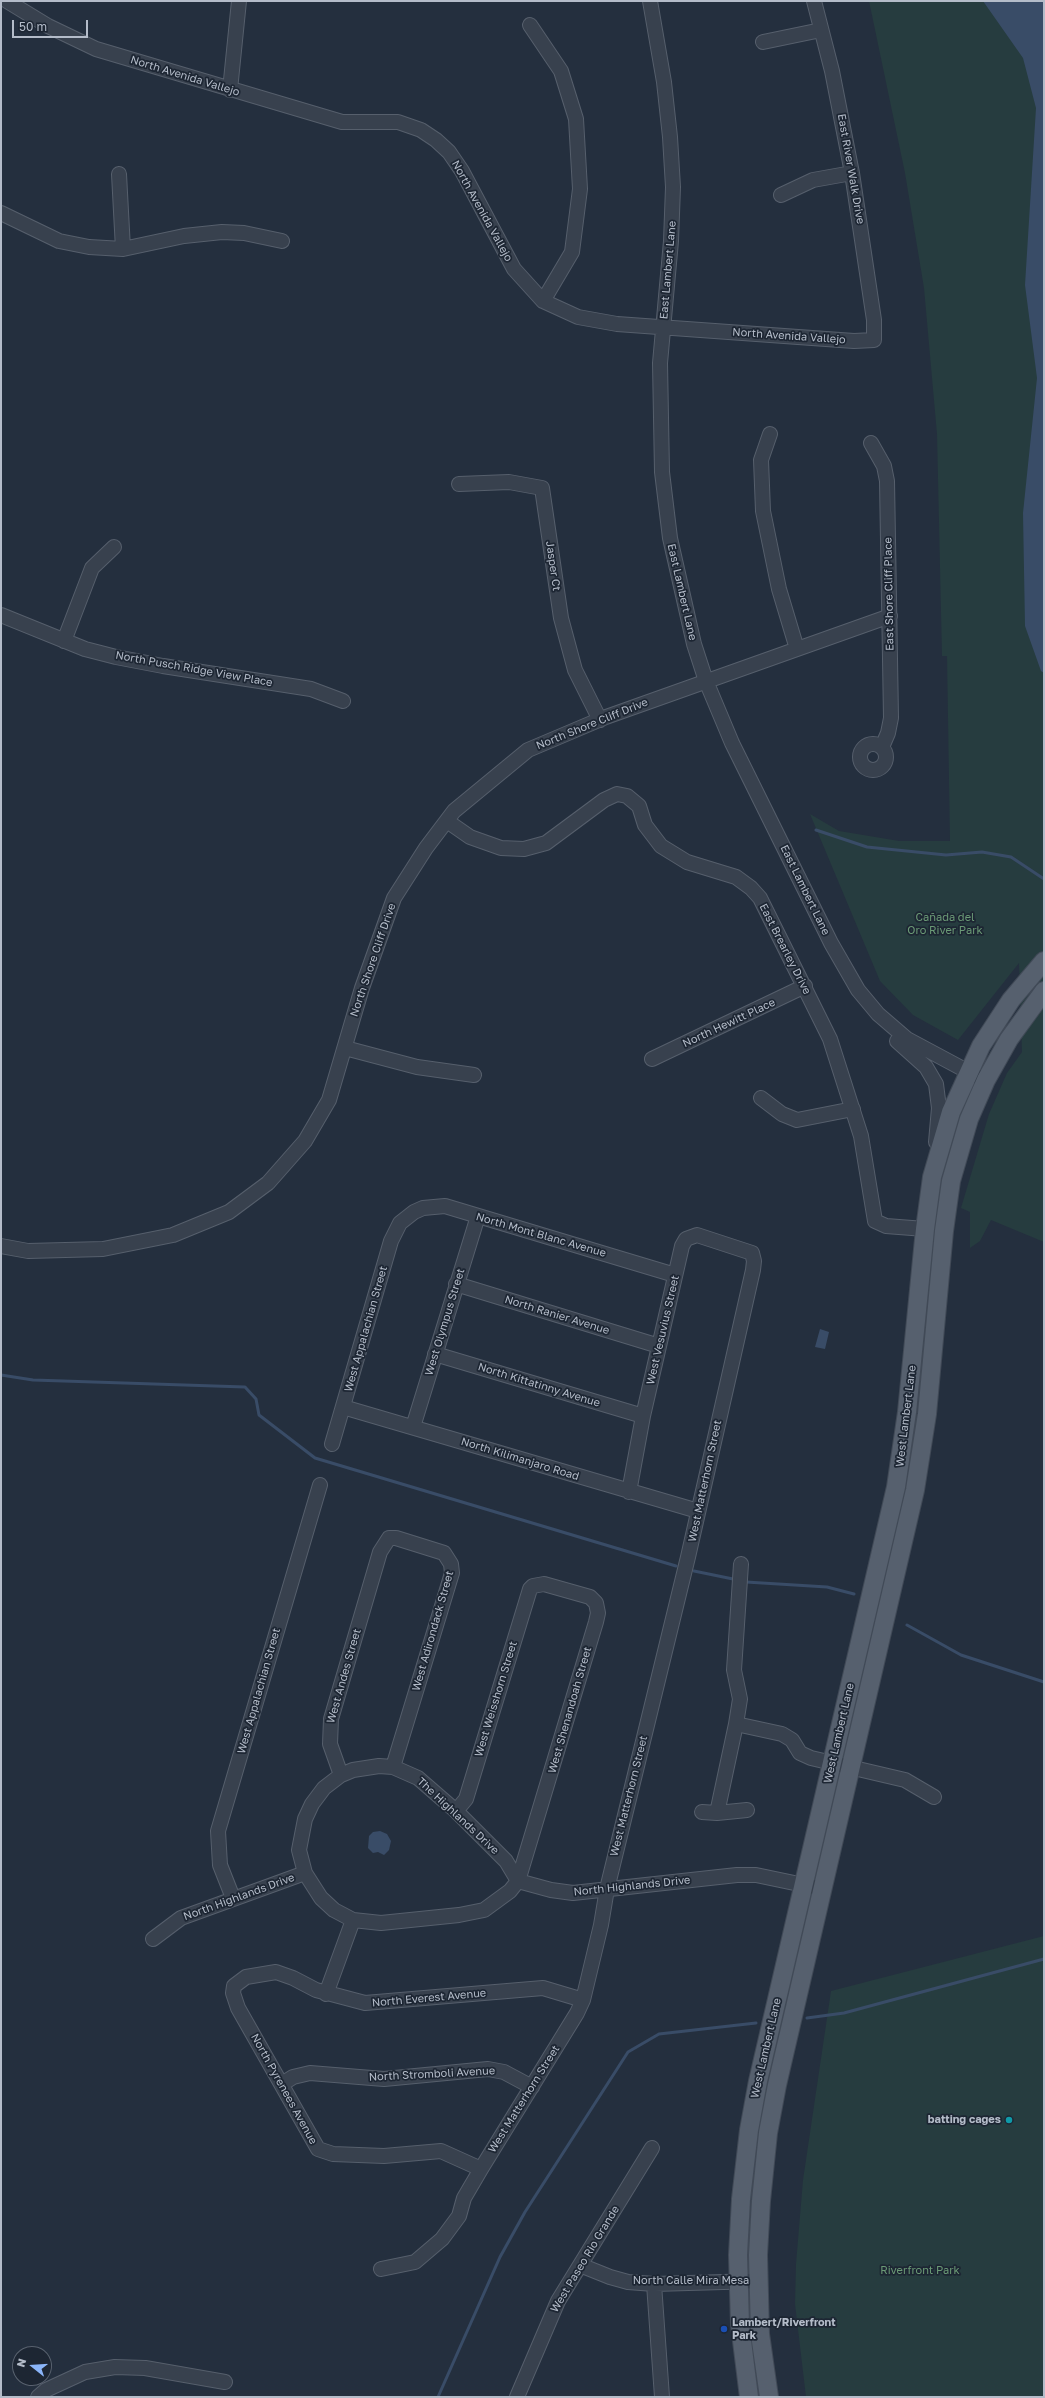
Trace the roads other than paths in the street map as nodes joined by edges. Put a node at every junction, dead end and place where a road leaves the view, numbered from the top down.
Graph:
1 (7, 1) edge
2 (239, 1) edge
3 (650, 1) edge
4 (814, 1) edge
5 (530, 25) dead end
6 (821, 30) junction
7 (763, 42) dead end
8 (230, 90) junction
9 (852, 173) junction
10 (119, 174) dead end
11 (781, 194) dead end
12 (1, 213) edge
13 (282, 241) dead end
14 (123, 249) junction
15 (543, 301) junction
16 (663, 327) junction
17 (874, 340) joint
18 (770, 434) dead end
19 (871, 443) dead end
20 (459, 484) dead end
21 (114, 547) dead end
22 (1, 615) edge
23 (890, 616) junction
24 (64, 641) junction
25 (797, 649) junction
26 (706, 681) junction
27 (343, 701) dead end
28 (600, 720) junction
29 (882, 747) dead end
30 (447, 821) junction
31 (1044, 961) edge
32 (805, 986) junction
33 (1044, 991) edge
34 (878, 1014) junction
35 (345, 1048) junction
36 (652, 1059) dead end
37 (968, 1072) junction
38 (474, 1075) dead end
39 (989, 1075) junction
40 (761, 1098) dead end
41 (853, 1109) junction
42 (932, 1177) junction
43 (478, 1216) junction
44 (407, 1217) joint
45 (925, 1229) junction
46 (1, 1246) edge
47 (752, 1253) joint
48 (675, 1275) junction
49 (456, 1284) junction
50 (918, 1298) junction
51 (659, 1346) junction
52 (435, 1354) junction
53 (928, 1399) junction
54 (343, 1407) junction
55 (643, 1416) junction
56 (413, 1427) junction
57 (332, 1444) dead end
58 (320, 1485) dead end
59 (629, 1492) junction
60 (698, 1511) junction
61 (388, 1538) joint
62 (741, 1564) dead end
63 (533, 1586) joint
64 (736, 1724) junction
65 (832, 1762) junction
66 (393, 1767) junction
67 (852, 1767) junction
68 (341, 1775) junction
69 (934, 1797) dead end
70 (747, 1810) dead end
71 (456, 1811) junction
72 (702, 1812) dead end
73 (717, 1812) junction
74 (305, 1873) junction
75 (518, 1881) junction
76 (803, 1884) junction
77 (607, 1889) junction
78 (823, 1889) junction
79 (233, 1898) junction
80 (353, 1920) junction
81 (153, 1939) dead end
82 (234, 1986) joint
83 (326, 1994) junction
84 (583, 2000) junction
85 (282, 2084) junction
86 (532, 2087) junction
87 (652, 2148) dead end
88 (481, 2168) junction
89 (580, 2265) junction
90 (381, 2270) dead end
91 (738, 2281) junction
92 (758, 2281) junction
93 (654, 2284) junction
94 (225, 2382) dead end
95 (38, 2397) edge
96 (517, 2397) edge
97 (662, 2397) edge
98 (749, 2397) edge
99 (769, 2397) edge

1 - 8 street, North Avenida Vallejo
2 - 8 street
3 - 16 street, East Lambert Lane
4 - 6 street, East River Walk Drive
5 - 15 street
6 - 7 street
6 - 9 street, East River Walk Drive
8 - 15 street, North Avenida Vallejo
9 - 11 street
9 - 17 street, East River Walk Drive
10 - 14 street
12 - 14 street
13 - 14 street
15 - 16 street, North Avenida Vallejo
16 - 17 street, North Avenida Vallejo
16 - 26 street, East Lambert Lane
18 - 25 street
19 - 23 street, East Shore Cliff Place
20 - 28 street, Jasper Ct
21 - 24 street
22 - 24 street, North Pusch Ridge View Place
23 - 25 street, North Shore Cliff Drive
23 - 29 street, East Shore Cliff Place
24 - 27 street, North Pusch Ridge View Place
25 - 26 street, North Shore Cliff Drive
26 - 28 street, North Shore Cliff Drive
26 - 34 street, East Lambert Lane
28 - 30 street, North Shore Cliff Drive
30 - 32 street, East Brearley Drive
30 - 35 street, North Shore Cliff Drive
31 - 37 main road, West Lambert Lane
32 - 36 street, North Hewitt Place
32 - 41 street, East Brearley Drive
33 - 39 main road, West Lambert Lane
34 - 37 street, East Lambert Lane
34 - 42 street
35 - 38 street
35 - 46 street, North Shore Cliff Drive
37 - 39 street, East Lambert Lane
37 - 42 main road, West Lambert Lane
39 - 53 main road, West Lambert Lane
40 - 41 street
41 - 45 street, East Brearley Drive
42 - 45 main road, West Lambert Lane
43 - 44 street, North Mont Blanc Avenue
43 - 48 street, North Mont Blanc Avenue
43 - 49 street, West Olympus Street
44 - 54 street, West Appalachian Street
45 - 50 main road, West Lambert Lane
47 - 48 street, West Vesuvius Street
47 - 60 street, West Matterhorn Street
48 - 51 street, West Vesuvius Street
49 - 51 street, North Ranier Avenue
49 - 52 street, West Olympus Street
50 - 53 main road
50 - 65 main road, West Lambert Lane
51 - 55 street, West Vesuvius Street
52 - 55 street, North Kittatinny Avenue
52 - 56 street, West Olympus Street
53 - 67 main road, West Lambert Lane
54 - 56 street, North Kilimanjaro Road
54 - 57 street, West Appalachian Street
55 - 59 street, West Vesuvius Street
56 - 59 street, North Kilimanjaro Road
58 - 79 street, West Appalachian Street
59 - 60 street, North Kilimanjaro Road
60 - 77 street, West Matterhorn Street
61 - 66 street, West Adirondack Street
61 - 68 street, West Andes Street
62 - 64 street
63 - 71 street, West Weisshorn Street
63 - 75 street, West Shenandoah Street
64 - 65 street
64 - 73 street
65 - 67 street
65 - 76 main road, West Lambert Lane
66 - 68 street, The Highlands Drive
66 - 71 street, The Highlands Drive
67 - 69 street
67 - 78 main road, West Lambert Lane
68 - 74 street
70 - 73 street
71 - 75 street, The Highlands Drive
72 - 73 street
74 - 79 street, North Highlands Drive
74 - 80 street, North Highlands Drive
75 - 77 street, North Highlands Drive
75 - 80 street, North Highlands Drive
76 - 77 street, North Highlands Drive
76 - 78 street, North Highlands Drive
76 - 91 main road, West Lambert Lane
77 - 84 street, West Matterhorn Street
78 - 92 main road, West Lambert Lane
79 - 81 street, North Highlands Drive
80 - 83 street
82 - 83 street, North Everest Avenue
82 - 85 street, North Pyrenees Avenue
83 - 84 street, North Everest Avenue
84 - 86 street, West Matterhorn Street
85 - 86 street, North Stromboli Avenue
85 - 88 street, North Pyrenees Avenue
86 - 88 street, West Matterhorn Street
87 - 89 street, West Paseo Rio Grande
88 - 90 street, West Matterhorn Street
89 - 93 street, North Calle Mira Mesa
89 - 96 street, West Paseo Rio Grande
91 - 92 street, North Calle Mira Mesa
91 - 93 street, North Calle Mira Mesa
91 - 98 main road, West Lambert Lane
92 - 99 main road, West Lambert Lane
93 - 97 street
94 - 95 street

